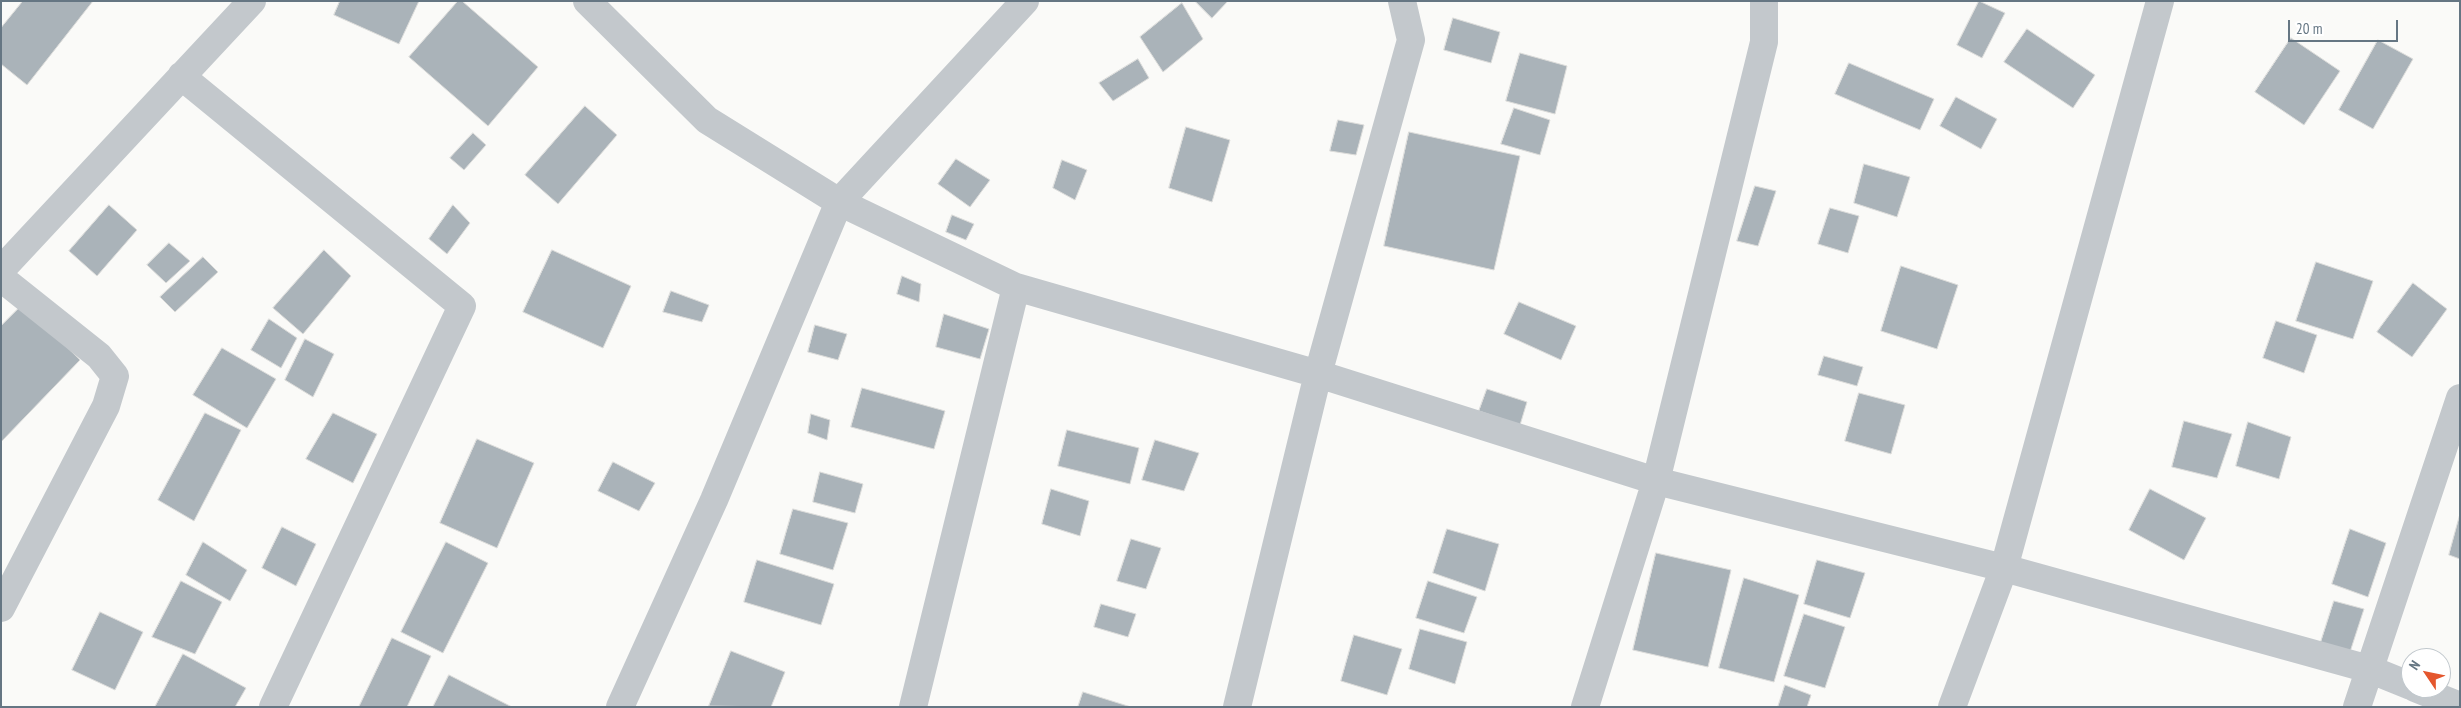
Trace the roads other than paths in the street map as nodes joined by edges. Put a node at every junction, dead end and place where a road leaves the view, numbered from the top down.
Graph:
1 (252, 1) edge
2 (587, 1) edge
3 (1025, 1) edge
4 (1402, 1) edge
5 (1764, 1) edge
6 (2160, 1) edge
7 (181, 76) junction
8 (839, 202) junction
9 (1, 270) edge
10 (1, 278) edge
11 (1016, 288) junction
12 (1318, 374) junction
13 (2460, 398) edge
14 (1656, 481) junction
15 (2004, 568) junction
16 (1, 608) edge
17 (2369, 669) junction
18 (2401, 682) edge
19 (2440, 698) edge
20 (2460, 706) edge
21 (273, 707) edge
22 (620, 707) edge
23 (913, 707) edge
24 (1237, 707) edge
25 (1585, 707) edge
26 (1952, 707) edge
27 (2357, 707) edge

1 - 7 street
2 - 8 street
3 - 8 street
4 - 12 street
5 - 14 street
6 - 15 street
7 - 9 street
7 - 21 street
8 - 11 street
8 - 22 street
10 - 16 street
11 - 12 street
11 - 23 street
12 - 14 street
12 - 24 street
13 - 17 street
14 - 15 street
14 - 25 street
15 - 17 street
15 - 26 street
17 - 18 street
17 - 27 street
19 - 20 street

